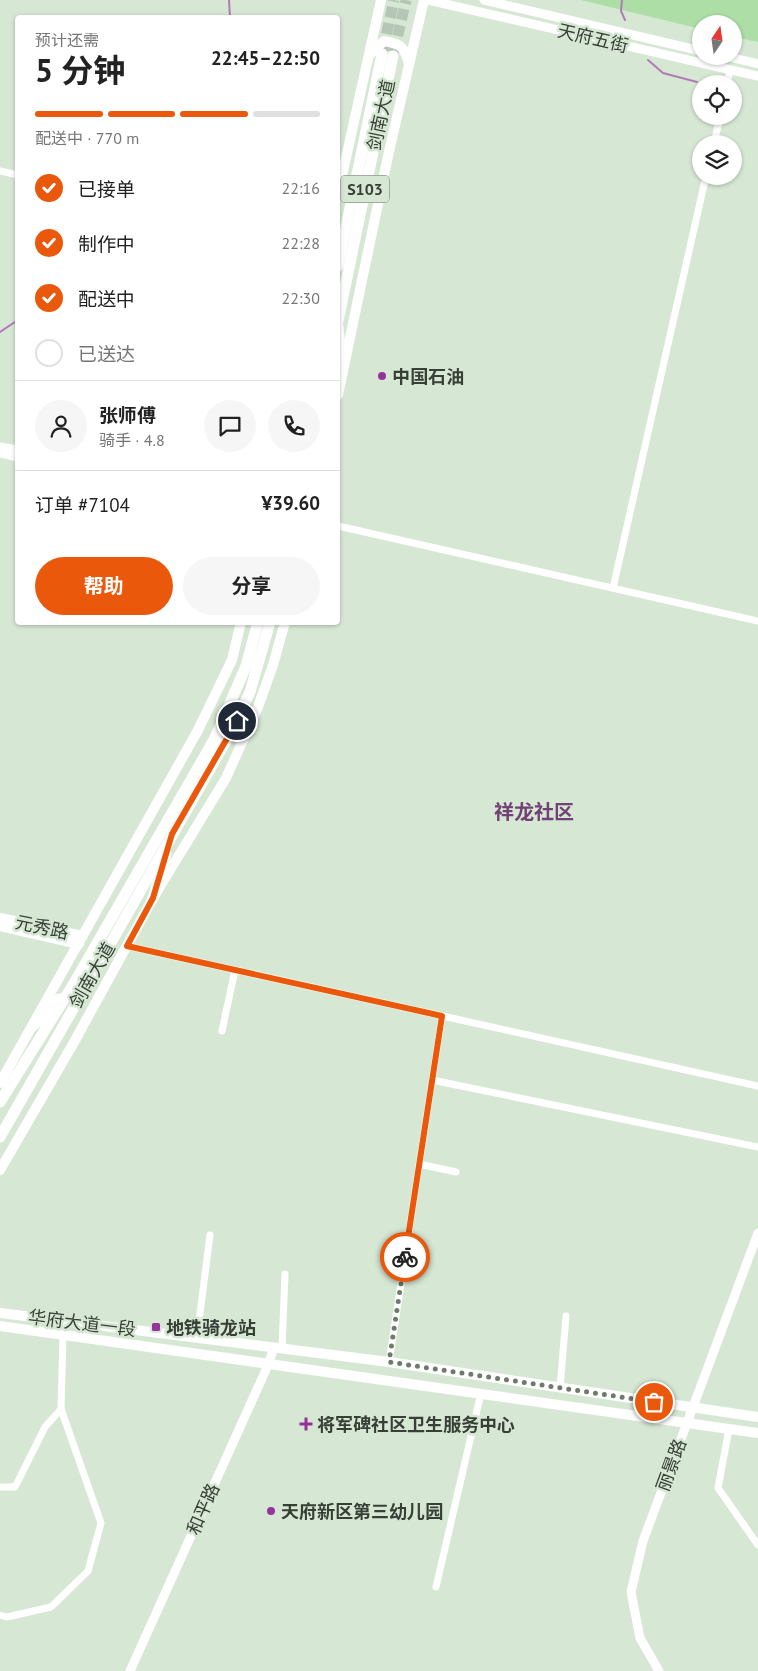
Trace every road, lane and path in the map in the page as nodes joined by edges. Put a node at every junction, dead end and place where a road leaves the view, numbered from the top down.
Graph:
1 (381, 0) edge
2 (424, 0) edge
3 (428, 0) edge
4 (484, 0) edge
5 (692, 49) edge
6 (368, 56) junction
7 (742, 60) edge
8 (758, 64) edge
9 (410, 65) junction
10 (730, 70) junction
11 (729, 75) edge
12 (758, 76) edge
13 (0, 171) edge
14 (15, 174) edge
15 (340, 185) edge
16 (704, 185) edge
17 (340, 257) edge
18 (340, 310) edge
19 (340, 350) edge
20 (342, 374) junction
21 (340, 384) edge
22 (0, 446) edge
23 (15, 449) edge
24 (0, 453) edge
25 (15, 456) edge
26 (340, 526) edge
27 (613, 588) junction
28 (758, 621) edge
29 (240, 625) edge
30 (257, 625) edge
31 (269, 625) edge
32 (283, 625) edge
33 (172, 834) junction
34 (153, 898) junction
35 (0, 918) edge
36 (0, 926) edge
37 (81, 940) junction
38 (127, 946) junction
39 (235, 970) junction
40 (73, 986) junction
41 (442, 1016) junction
42 (34, 1025) junction
43 (222, 1031) dead end
44 (432, 1080) junction
45 (0, 1083) edge
46 (758, 1086) edge
47 (0, 1102) edge
48 (0, 1137) edge
49 (758, 1147) edge
50 (419, 1164) junction
51 (0, 1170) edge
52 (456, 1172) dead end
53 (758, 1233) edge
54 (210, 1235) dead end
55 (285, 1274) dead end
56 (0, 1312) edge
57 (566, 1316) dead end
58 (0, 1326) edge
59 (63, 1334) junction
60 (197, 1337) junction
61 (278, 1347) junction
62 (389, 1362) junction
63 (269, 1363) junction
64 (560, 1388) junction
65 (481, 1393) junction
66 (692, 1408) junction
67 (61, 1409) junction
68 (758, 1417) edge
69 (687, 1422) junction
70 (729, 1428) junction
71 (758, 1433) edge
72 (0, 1487) edge
73 (758, 1545) edge
74 (436, 1587) dead end
75 (0, 1615) edge
76 (130, 1671) edge
77 (659, 1671) edge

1 - 6 main road
2 - 9 main road
3 - 10 street, 天府五街
4 - 5 street, 天府五街
6 - 9 main road
6 - 15 main road
7 - 8 street
9 - 20 main road
10 - 11 street
10 - 12 street, 天府五街
13 - 14 street
16 - 27 street
17 - 18 highway, 剑南大道 / S103
19 - 20 highway
20 - 21 main road
22 - 23 street
24 - 25 street
26 - 27 street
27 - 28 street
29 - 37 main road
30 - 40 highway, 剑南大道
31 - 33 highway, 剑南大道
32 - 34 main road
33 - 34 highway
33 - 48 highway, 剑南大道
34 - 38 main road
35 - 37 main road, 元秀路
36 - 37 main road, 元秀路
37 - 42 main road
38 - 39 street
38 - 51 main road
39 - 41 street
39 - 43 street
40 - 42 highway
40 - 47 highway, 剑南大道
41 - 44 street
41 - 46 street
42 - 45 main road
44 - 49 street
44 - 50 street
50 - 52 street
50 - 62 street
53 - 66 street, 丽景路
54 - 60 street
55 - 61 street
56 - 60 main road, 华府大道一段
57 - 64 street
58 - 59 main road
59 - 63 main road
59 - 67 street
60 - 61 main road, 华府大道一段
61 - 62 main road, 华府大道一段
61 - 63 street, 和平路
62 - 64 main road, 华府大道一段
63 - 65 main road
63 - 76 street, 和平路
64 - 66 main road, 华府大道一段
65 - 69 main road
65 - 74 street
66 - 68 main road, 华府大道一段
66 - 69 street, 丽景路
67 - 72 street
67 - 75 street
69 - 70 main road
69 - 77 street, 丽景路
70 - 71 main road
70 - 73 street

